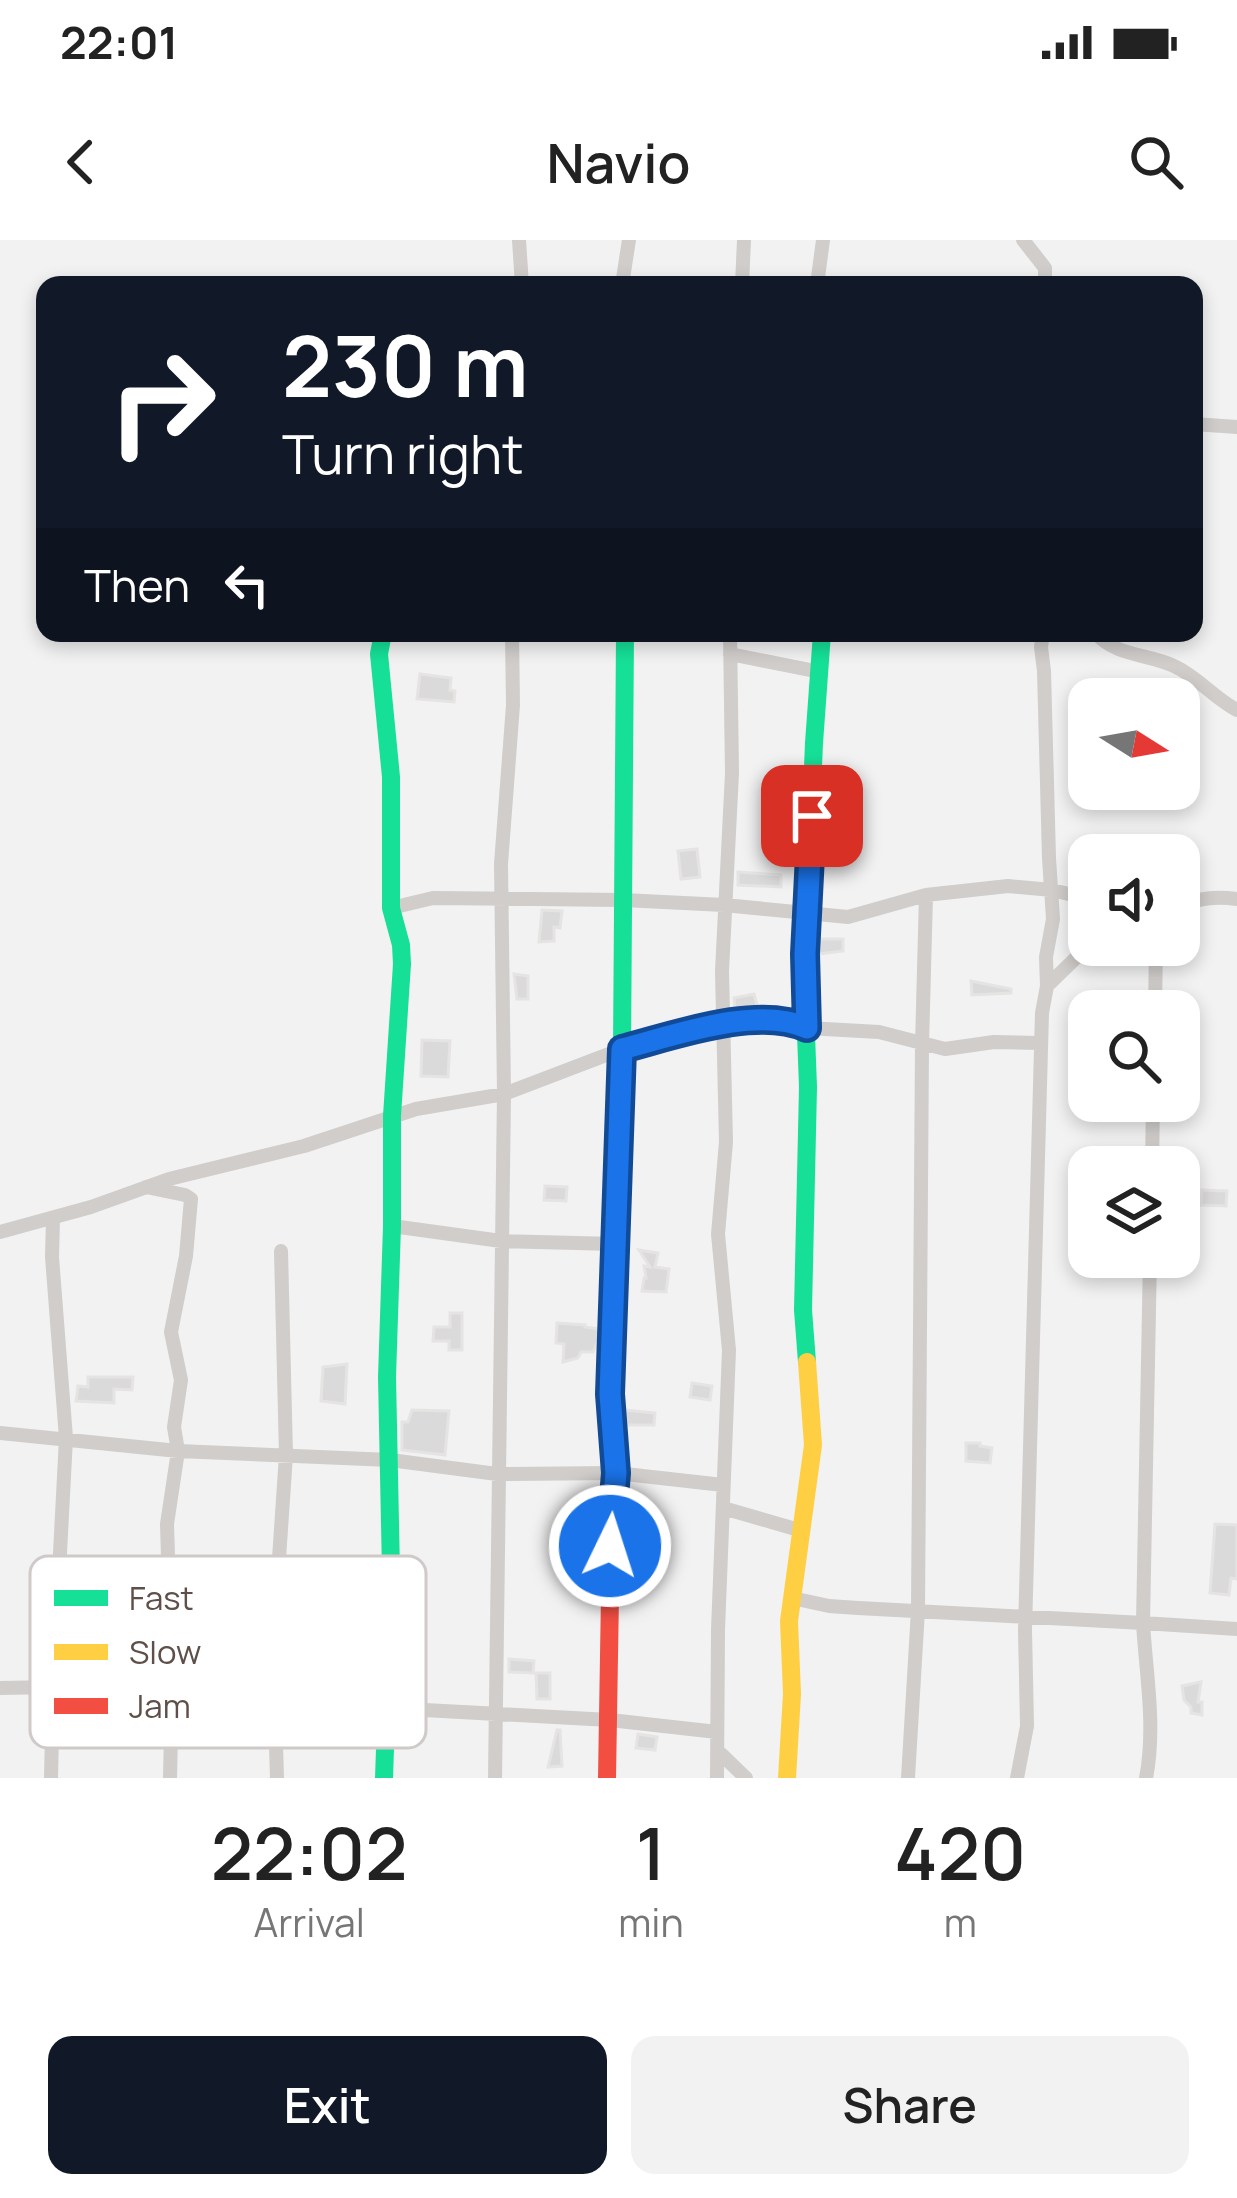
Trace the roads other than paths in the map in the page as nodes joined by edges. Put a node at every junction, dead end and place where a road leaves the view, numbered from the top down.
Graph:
1 (519, 240) edge
2 (629, 240) edge
3 (744, 240) edge
4 (823, 240) edge
5 (1023, 240) edge
6 (521, 276) edge
7 (623, 276) edge
8 (742, 276) edge
9 (818, 276) edge
10 (1045, 276) edge
11 (1203, 425) edge
12 (1237, 427) edge
13 (381, 642) edge
14 (512, 642) edge
15 (625, 642) edge
16 (730, 642) edge
17 (823, 642) edge
18 (1042, 642) edge
19 (1105, 642) edge
20 (730, 654) junction
21 (820, 672) junction
22 (1237, 710) edge
23 (1052, 890) junction
24 (1068, 894) edge
25 (926, 895) junction
26 (502, 898) junction
27 (1200, 899) edge
28 (1237, 899) edge
29 (623, 900) junction
30 (724, 904) junction
31 (391, 908) junction
32 (809, 912) junction
33 (1068, 965) edge
34 (1046, 986) junction
35 (723, 1022) junction
36 (807, 1028) junction
37 (1040, 1042) junction
38 (922, 1045) junction
39 (622, 1049) junction
40 (504, 1094) junction
41 (392, 1116) junction
42 (145, 1187) junction
43 (53, 1218) junction
44 (392, 1226) junction
45 (0, 1232) edge
46 (501, 1241) junction
47 (616, 1244) junction
48 (280, 1251) dead end
49 (1150, 1278) edge
50 (0, 1432) edge
51 (66, 1438) junction
52 (178, 1451) junction
53 (286, 1455) junction
54 (390, 1460) junction
55 (616, 1473) junction
56 (497, 1474) junction
57 (723, 1485) junction
58 (723, 1508) junction
59 (799, 1530) junction
60 (60, 1556) edge
61 (168, 1556) edge
62 (279, 1556) edge
63 (391, 1556) edge
64 (792, 1598) junction
65 (918, 1610) junction
66 (1026, 1616) junction
67 (1143, 1623) junction
68 (1237, 1629) edge
69 (30, 1687) edge
70 (0, 1688) edge
71 (426, 1710) edge
72 (496, 1713) junction
73 (610, 1720) junction
74 (717, 1732) junction
75 (52, 1748) edge
76 (171, 1748) edge
77 (276, 1748) edge
78 (385, 1748) edge
79 (718, 1751) junction
80 (52, 1778) edge
81 (170, 1778) edge
82 (277, 1778) edge
83 (384, 1778) edge
84 (495, 1778) edge
85 (608, 1778) edge
86 (717, 1778) edge
87 (746, 1778) edge
88 (787, 1778) edge
89 (908, 1778) edge
90 (1017, 1778) edge
91 (1146, 1778) edge

1 - 6 street
2 - 7 street
3 - 8 street
4 - 9 street
5 - 10 street
11 - 12 street
13 - 31 street
14 - 26 street
15 - 29 street
16 - 20 street
17 - 21 street
18 - 23 street
19 - 22 street
20 - 21 street
20 - 30 street
21 - 32 street
23 - 24 street
23 - 25 street
23 - 34 street
25 - 32 street
25 - 38 street
26 - 29 street
26 - 31 street
26 - 40 street
27 - 28 street
29 - 30 street
29 - 39 street
30 - 32 street
30 - 35 street
31 - 41 street
32 - 36 street
33 - 34 street
34 - 37 street
35 - 36 street
35 - 39 street
35 - 57 street
36 - 38 street
36 - 59 street
37 - 38 street
37 - 66 street
38 - 65 street
39 - 40 street
39 - 47 street
40 - 41 street
40 - 46 street
41 - 42 street
41 - 44 street
42 - 43 street
42 - 52 street
43 - 45 street
43 - 51 street
44 - 46 street
44 - 54 street
46 - 47 street
46 - 56 street
47 - 55 street
48 - 53 street
49 - 67 street
50 - 51 street
51 - 52 street
51 - 60 street
52 - 53 street
52 - 61 street
53 - 54 street
53 - 62 street
54 - 56 street
54 - 63 street
55 - 56 street
55 - 57 street
55 - 73 street
56 - 72 street
57 - 58 street
58 - 59 street
58 - 74 street
59 - 64 street
64 - 65 street
64 - 88 street
65 - 66 street
65 - 89 street
66 - 67 street
66 - 90 street
67 - 68 street
67 - 91 street
69 - 70 street
71 - 72 street
72 - 73 street
72 - 84 street
73 - 74 street
73 - 85 street
74 - 79 street
75 - 80 street
76 - 81 street
77 - 82 street
78 - 83 street
79 - 86 street
79 - 87 street

